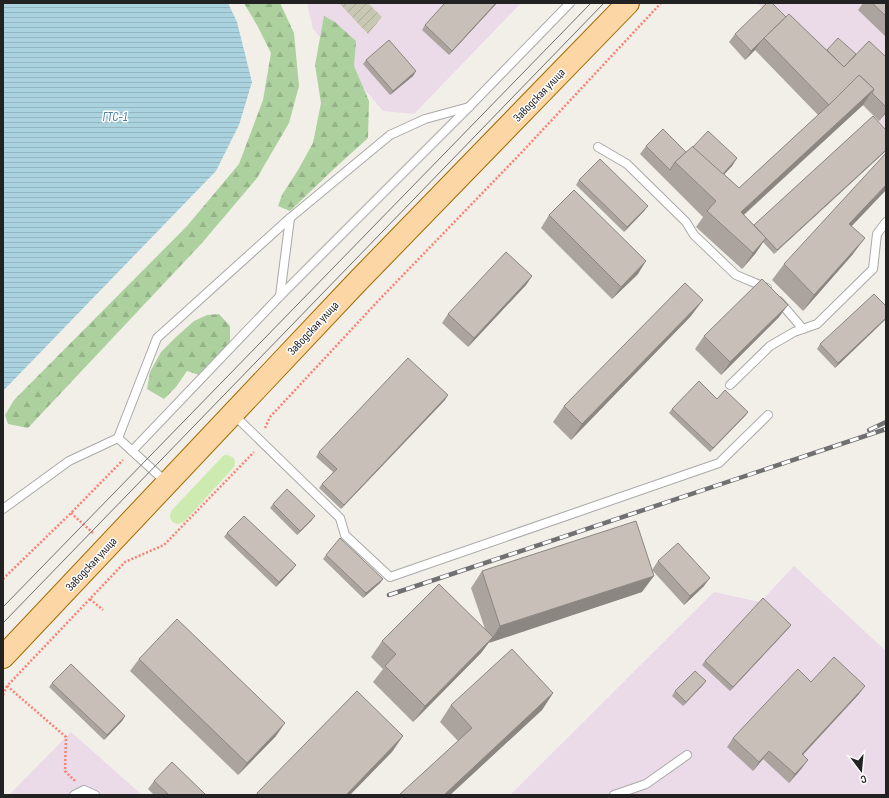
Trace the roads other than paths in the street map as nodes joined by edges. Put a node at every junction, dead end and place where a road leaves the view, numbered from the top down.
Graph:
1 (570, 3) edge
2 (628, 3) edge
3 (469, 107) junction
4 (598, 147) dead end
5 (290, 218) junction
6 (886, 222) edge
7 (280, 296) junction
8 (803, 329) junction
9 (730, 385) dead end
10 (233, 414) junction
11 (768, 415) dead end
12 (118, 438) junction
13 (132, 451) junction
14 (167, 483) junction
15 (3, 509) edge
16 (3, 657) edge
17 (687, 755) dead end
18 (74, 795) edge
19 (95, 795) edge
20 (614, 795) edge

1 - 3 lane
2 - 10 main road, Заводская улица
3 - 5 lane
3 - 7 lane
4 - 8 lane
5 - 7 lane
5 - 12 lane
6 - 8 lane
7 - 13 lane
8 - 9 lane
10 - 11 lane
10 - 14 main road, Заводская улица
12 - 13 lane
12 - 15 lane
13 - 14 lane
14 - 16 main road, Заводская улица
17 - 20 lane
18 - 19 lane

